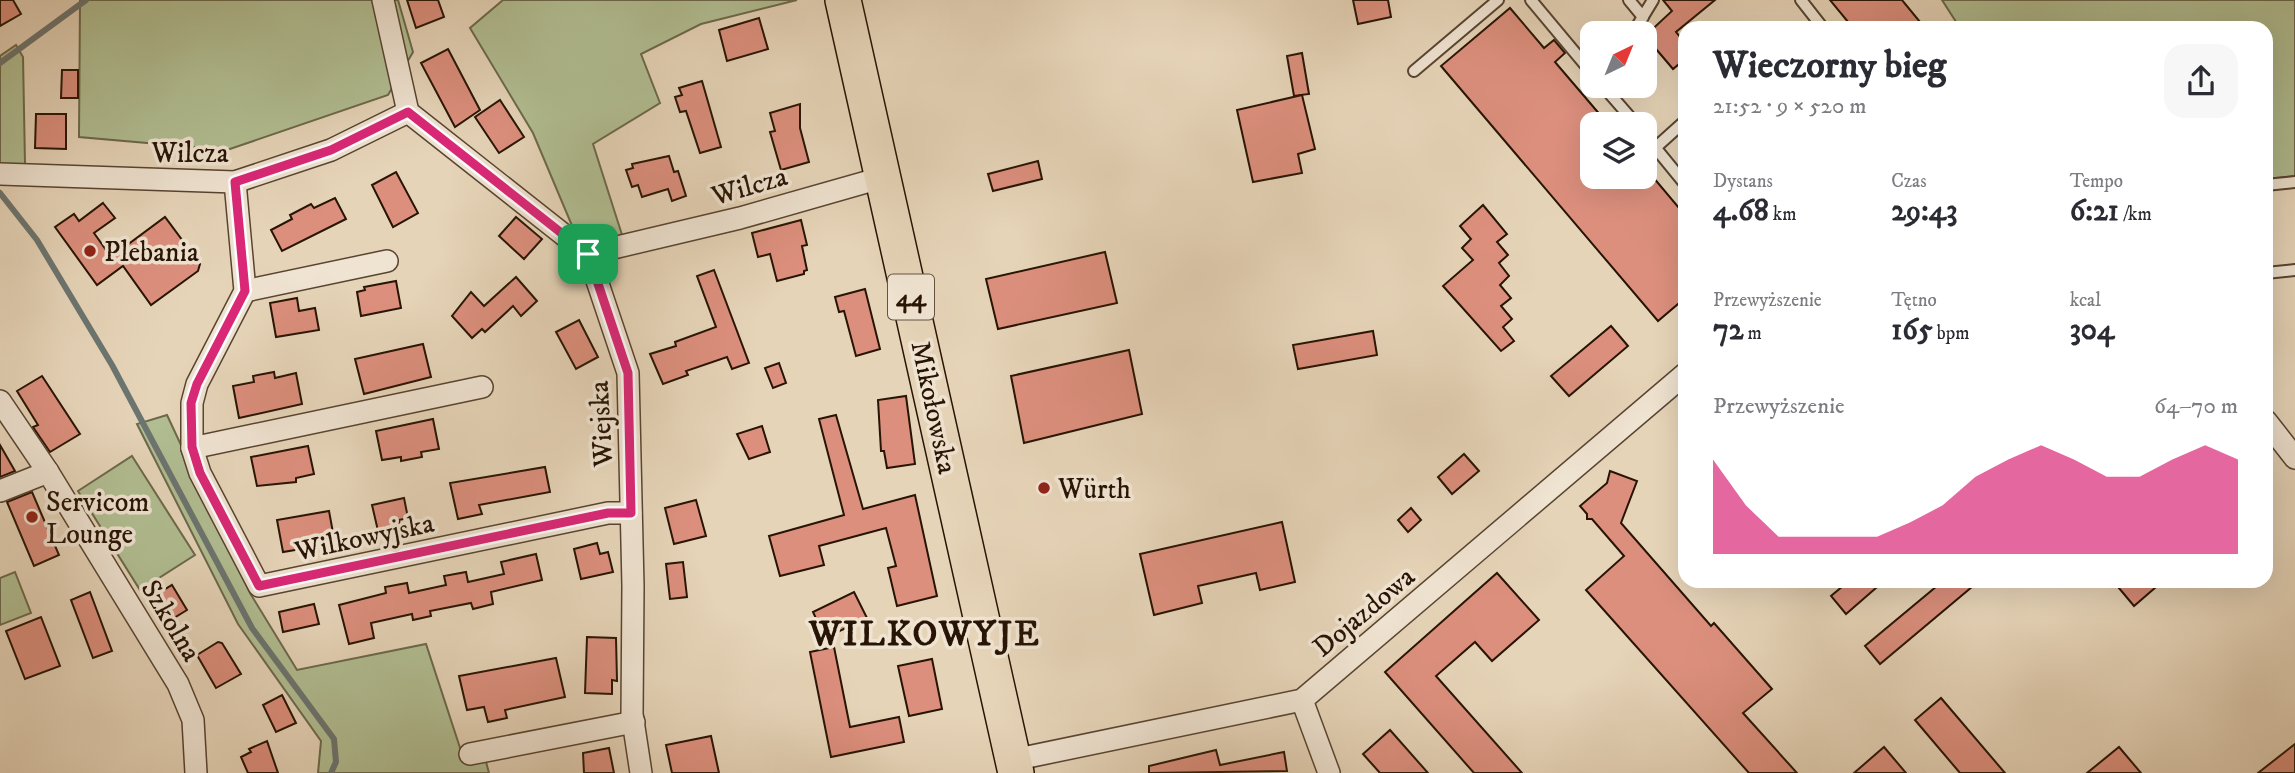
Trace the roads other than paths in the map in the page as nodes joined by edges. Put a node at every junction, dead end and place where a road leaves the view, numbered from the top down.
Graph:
1 (383, 0) edge
2 (843, 0) edge
3 (1498, 0) edge
4 (1531, 0) edge
5 (1629, 0) edge
6 (1653, 0) edge
7 (1801, 0) edge
8 (1643, 17) junction
9 (1640, 21) edge
10 (1818, 21) edge
11 (1580, 57) edge
12 (1414, 71) dead end
13 (1613, 98) edge
14 (408, 112) junction
15 (1626, 112) edge
16 (1678, 127) edge
17 (1657, 146) edge
18 (1657, 150) edge
19 (0, 174) edge
20 (1678, 176) edge
21 (884, 177) junction
22 (235, 182) junction
23 (2295, 182) edge
24 (2273, 184) edge
25 (588, 254) junction
26 (387, 261) dead end
27 (2295, 271) edge
28 (2273, 273) edge
29 (245, 291) junction
30 (1678, 380) edge
31 (482, 387) dead end
32 (0, 401) edge
33 (2273, 430) edge
34 (192, 447) junction
35 (2295, 458) edge
36 (48, 472) junction
37 (0, 491) edge
38 (631, 513) junction
39 (1302, 700) junction
40 (634, 722) junction
41 (470, 754) dead end
42 (1014, 766) edge
43 (196, 773) edge
44 (641, 773) edge
45 (1329, 773) edge

1 - 14 street
2 - 21 main road, Mikołowska / 44
3 - 12 lane
4 - 11 lane
5 - 8 lane
6 - 8 lane
7 - 10 lane
8 - 9 lane
13 - 15 lane
14 - 22 street, Wilcza
14 - 25 street
16 - 17 lane
18 - 20 lane
19 - 22 street, Wilcza
21 - 25 street, Wilcza
21 - 42 main road, Mikołowska / 44
22 - 29 street
23 - 24 lane
25 - 38 street, Wiejska
26 - 29 street
27 - 28 lane
29 - 34 street, Wilkowyjska
30 - 39 street, Dojazdowa
31 - 34 street
32 - 36 street, Szkolna
33 - 35 street
34 - 38 street, Wilkowyjska
36 - 37 street
36 - 43 street, Szkolna
38 - 40 street, Wiejska
39 - 42 street, Dojazdowa
39 - 45 street
40 - 41 street
40 - 44 street, Wiejska

